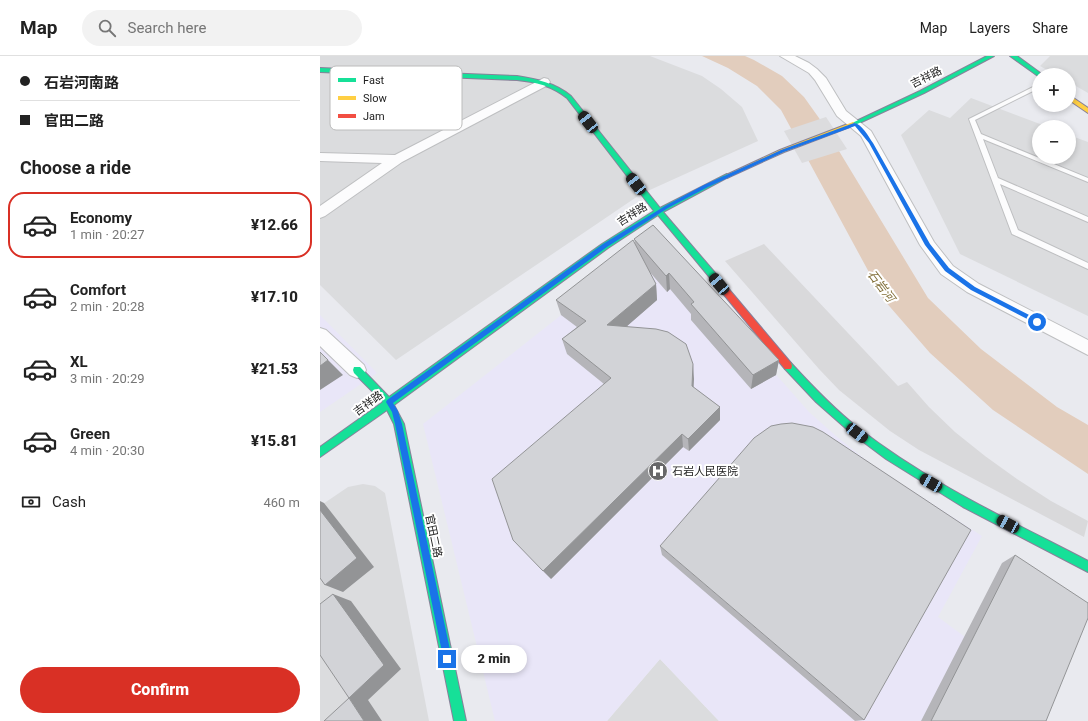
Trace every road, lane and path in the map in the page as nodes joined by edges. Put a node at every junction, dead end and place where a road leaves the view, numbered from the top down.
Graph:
1 (786, 56) edge
2 (991, 56) edge
3 (1013, 56) edge
4 (1032, 69) edge
5 (320, 70) edge
6 (330, 70) edge
7 (462, 76) edge
8 (544, 82) junction
9 (1032, 89) edge
10 (1076, 102) edge
11 (1088, 111) edge
12 (855, 124) junction
13 (462, 125) edge
14 (452, 130) edge
15 (978, 135) junction
16 (320, 157) edge
17 (397, 159) junction
18 (995, 179) junction
19 (1088, 180) edge
20 (659, 211) junction
21 (320, 213) edge
22 (1088, 220) edge
23 (1088, 266) edge
24 (320, 335) edge
25 (1088, 348) edge
26 (357, 370) joint
27 (389, 402) junction
28 (320, 452) edge
29 (1088, 567) edge
30 (460, 721) edge

1 - 12 street
2 - 12 street, 吉祥路
3 - 4 street
5 - 6 street
7 - 8 street
8 - 13 street
8 - 20 street
9 - 15 lane
10 - 11 street
12 - 20 street, 吉祥路
12 - 25 street
14 - 17 street
15 - 18 lane
15 - 19 lane
16 - 17 street
17 - 21 street
18 - 22 lane
18 - 23 lane
20 - 27 street, 吉祥路
20 - 29 street
24 - 26 street
26 - 27 street, 官田二路
27 - 28 street, 吉祥路
27 - 30 street, 官田二路

